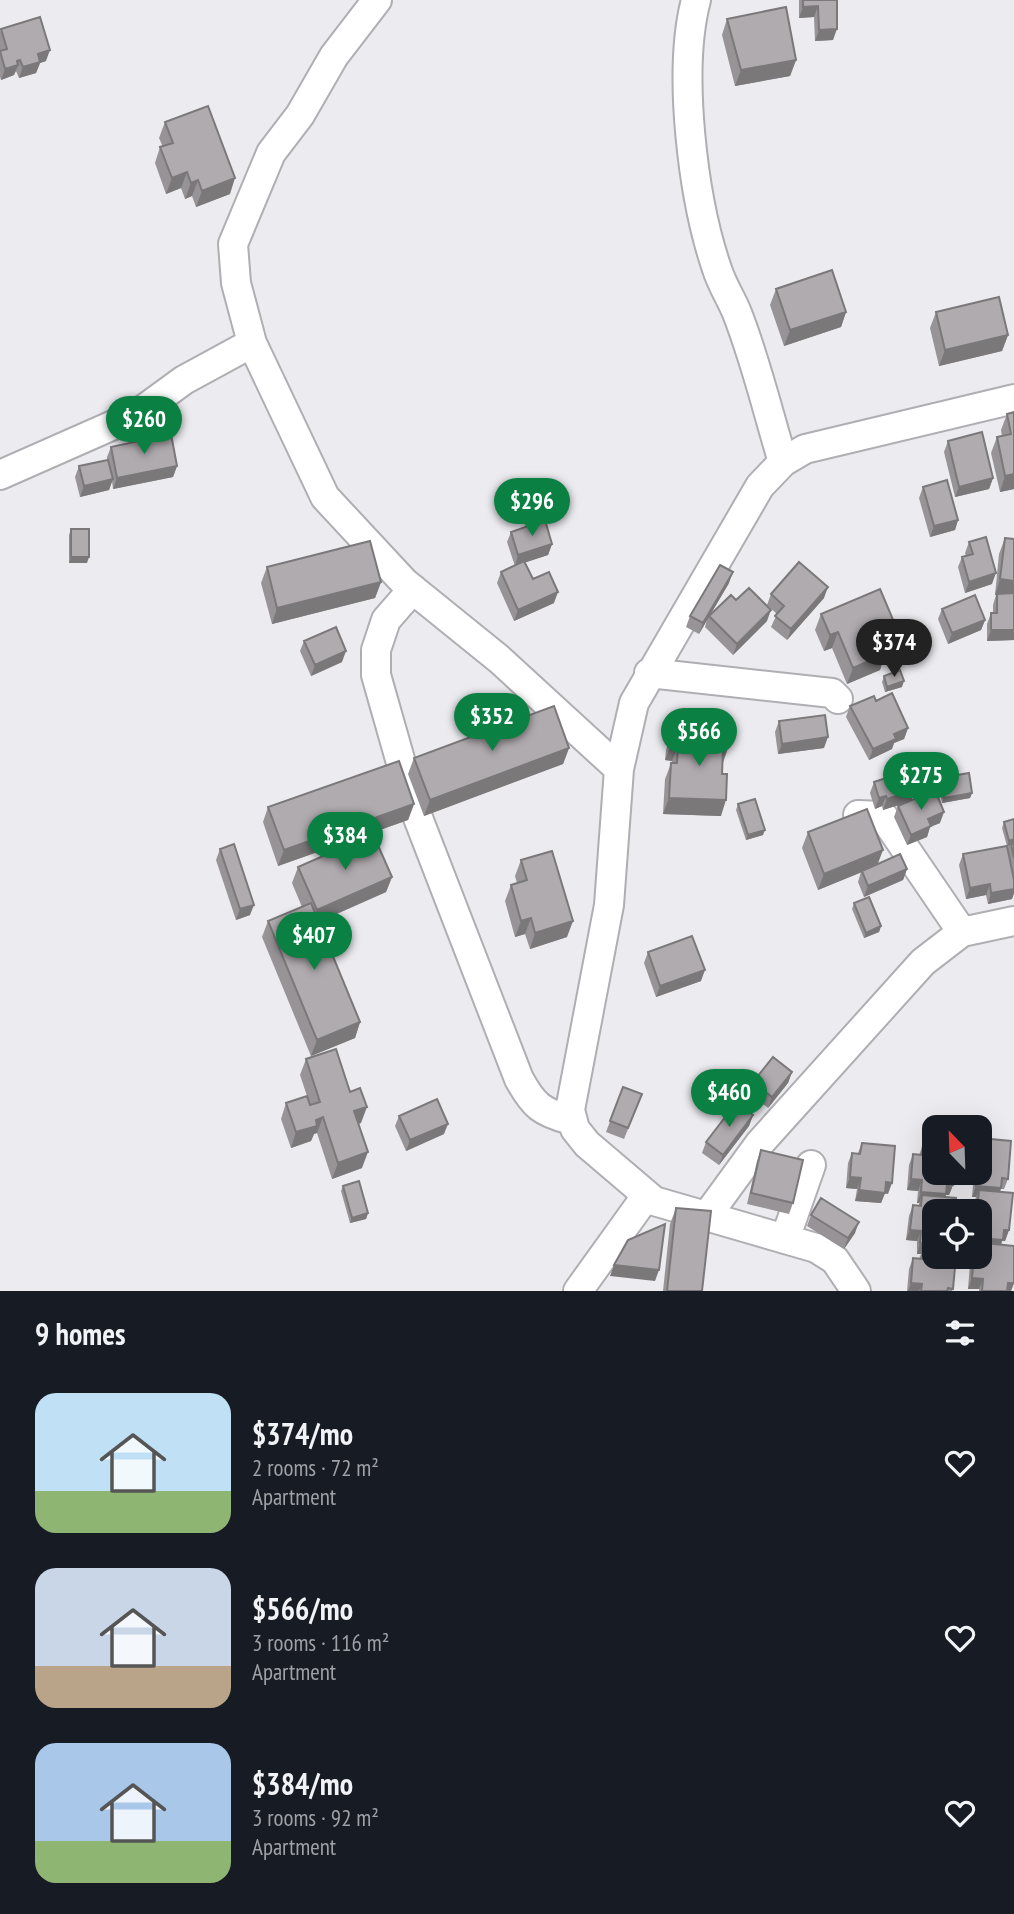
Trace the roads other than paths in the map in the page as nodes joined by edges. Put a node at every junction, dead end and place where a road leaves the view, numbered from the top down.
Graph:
1 (377, 0) edge
2 (696, 0) edge
3 (252, 343) junction
4 (1014, 400) edge
5 (783, 462) junction
6 (0, 475) edge
7 (413, 589) junction
8 (649, 673) junction
9 (838, 699) dead end
10 (619, 769) junction
11 (858, 815) edge
12 (1014, 921) edge
13 (962, 932) junction
14 (571, 1120) junction
15 (811, 1165) dead end
16 (647, 1195) junction
17 (706, 1217) junction
18 (785, 1239) junction
19 (578, 1291) edge
20 (856, 1291) edge

1 - 3 street
2 - 5 street
3 - 6 street
3 - 7 street
4 - 5 street
5 - 8 street
7 - 10 street
7 - 14 street
8 - 9 street
8 - 10 street
10 - 14 street
11 - 13 street
12 - 13 street
13 - 17 street
14 - 16 street
15 - 18 street
16 - 17 street
16 - 19 street
17 - 18 street
18 - 20 street

